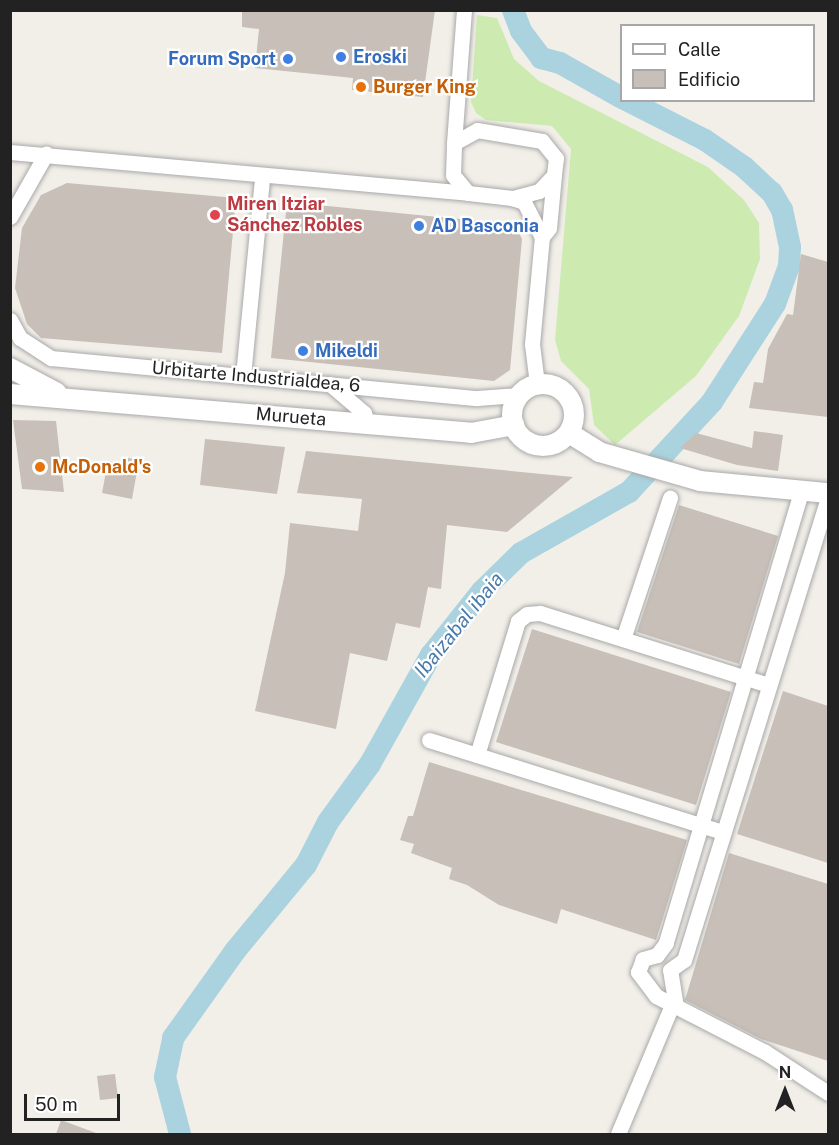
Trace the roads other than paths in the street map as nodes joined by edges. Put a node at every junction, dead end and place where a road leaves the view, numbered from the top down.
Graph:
1 (464, 10) edge
2 (457, 110) junction
3 (477, 130) junction
4 (455, 136) junction
5 (10, 152) edge
6 (46, 154) junction
7 (554, 175) junction
8 (262, 177) junction
9 (468, 193) junction
10 (512, 198) junction
11 (10, 217) edge
12 (542, 237) junction
13 (10, 320) edge
14 (10, 368) edge
15 (243, 376) junction
16 (330, 384) junction
17 (537, 384) junction
18 (10, 394) edge
19 (519, 395) junction
20 (68, 398) junction
21 (368, 424) junction
22 (514, 425) junction
23 (568, 433) junction
24 (801, 492) junction
25 (828, 493) edge
26 (670, 498) dead end
27 (828, 498) edge
28 (623, 639) junction
29 (746, 678) junction
30 (769, 685) junction
31 (429, 740) dead end
32 (477, 755) junction
33 (701, 826) junction
34 (723, 832) junction
35 (657, 955) junction
36 (670, 970) junction
37 (646, 984) junction
38 (674, 1006) junction
39 (828, 1093) edge
40 (618, 1134) edge

1 - 2 street
2 - 3 street
2 - 4 street
3 - 4 street
3 - 7 street
4 - 9 street
5 - 6 street
6 - 8 street
6 - 11 street
7 - 10 street
7 - 12 street
8 - 9 street
8 - 15 street
9 - 10 street
10 - 12 street
12 - 17 street
13 - 15 street, Urbitarte Industrialdea, 6
14 - 20 street, Murueta
15 - 16 street, Urbitarte Industrialdea, 6
16 - 19 street, Urbitarte Industrialdea, 6
16 - 21 street
17 - 19 street
17 - 23 street
18 - 20 street, Murueta
19 - 22 street
20 - 21 street, Murueta
21 - 22 street, Murueta
22 - 23 street
23 - 24 street
24 - 25 street
24 - 29 street
26 - 28 street
27 - 30 street
28 - 29 street
28 - 32 street
29 - 30 street
29 - 33 street
30 - 34 street
31 - 32 street
32 - 33 street
33 - 34 street
33 - 35 street
34 - 36 street
35 - 36 street
35 - 37 street
36 - 37 street
36 - 38 street
37 - 38 street
38 - 39 street
38 - 40 street

